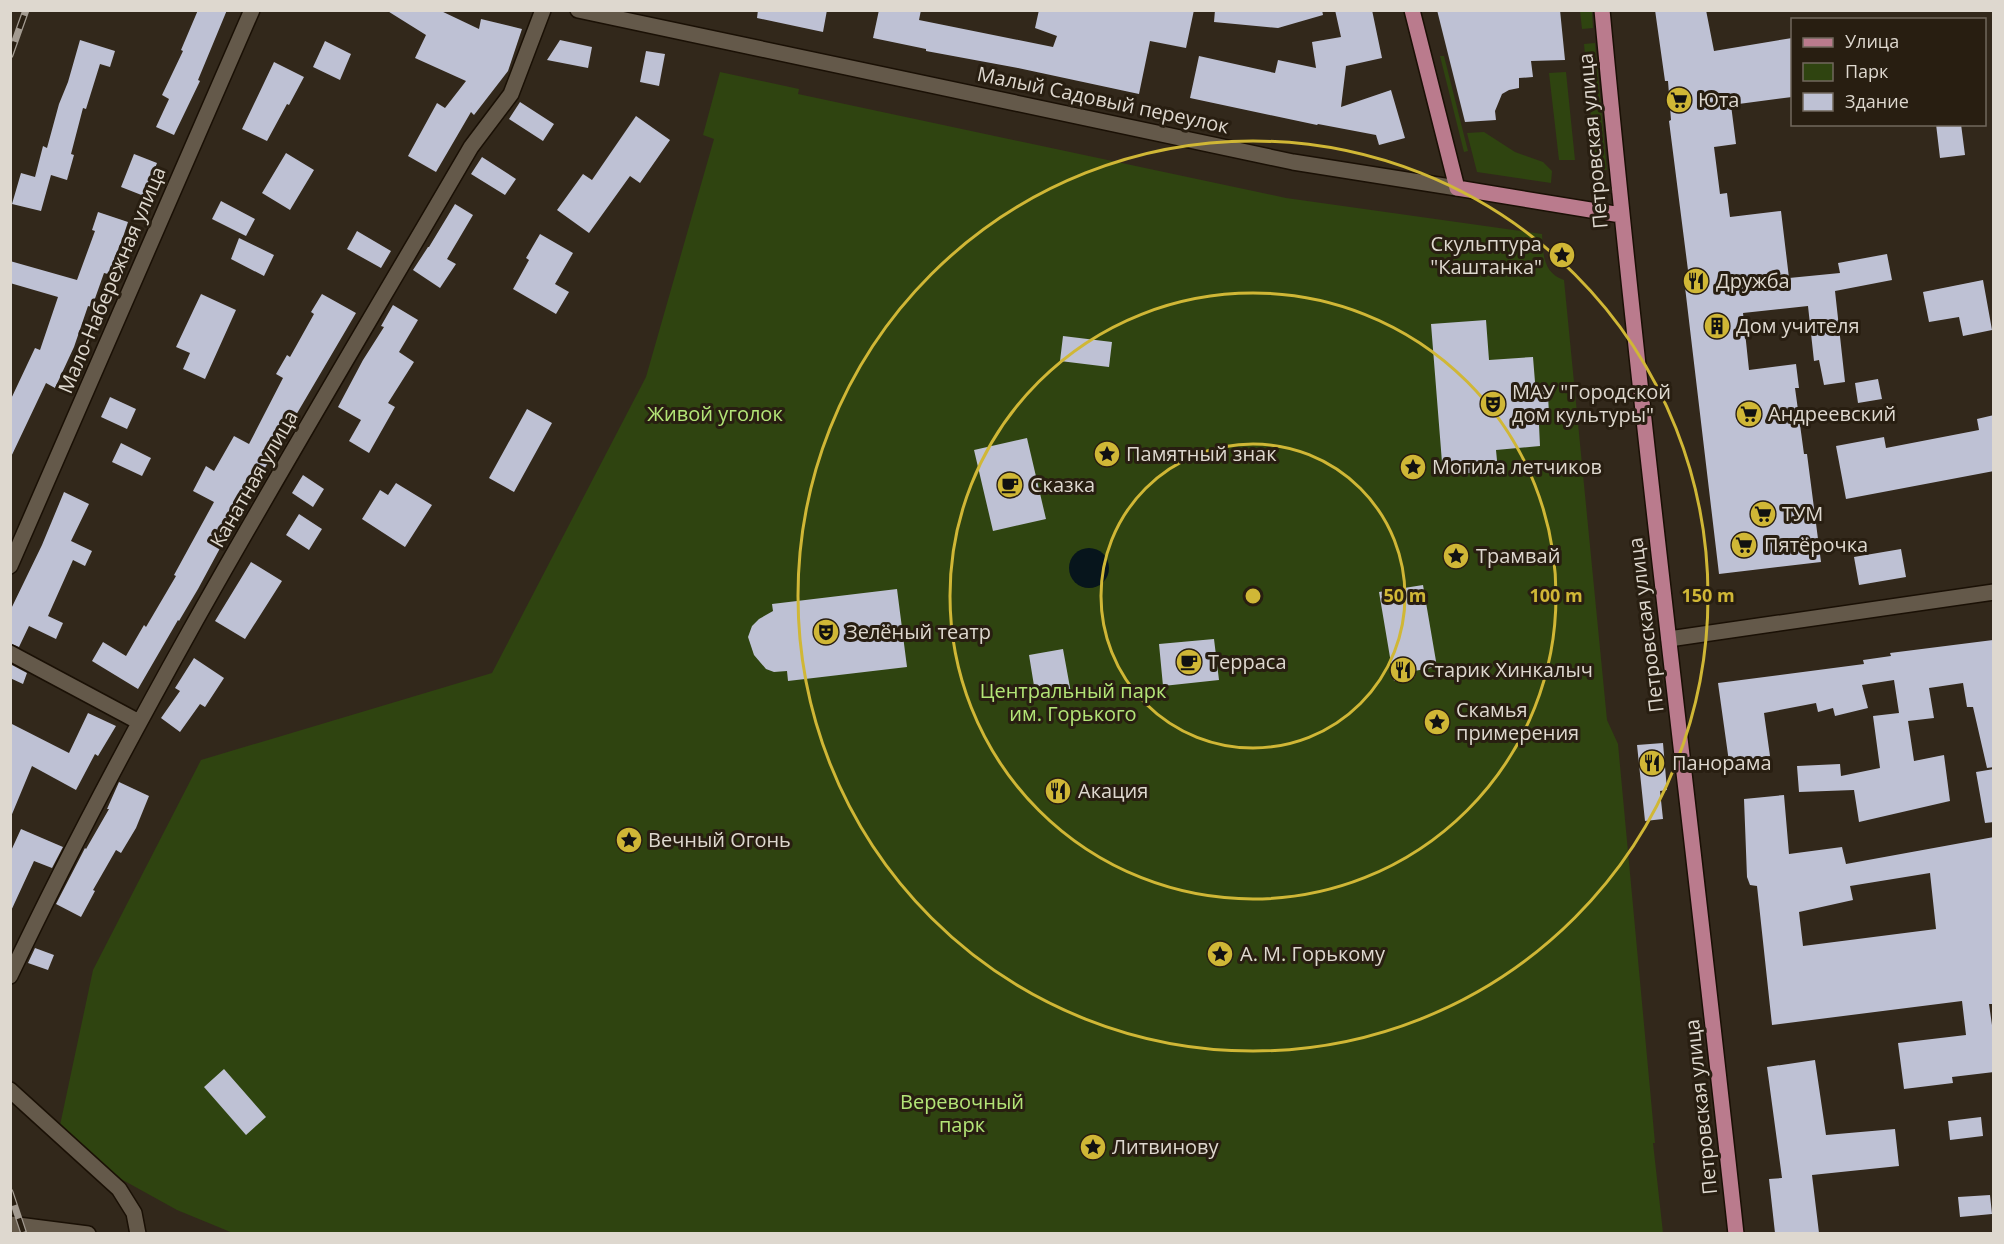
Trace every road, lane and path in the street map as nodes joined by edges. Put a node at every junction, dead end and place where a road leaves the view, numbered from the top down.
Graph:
1 (252, 10) edge
2 (543, 10) edge
3 (579, 10) edge
4 (1412, 10) edge
5 (1602, 10) edge
6 (1457, 188) junction
7 (1621, 215) junction
8 (10, 566) edge
9 (1994, 592) edge
10 (1669, 639) junction
11 (10, 653) edge
12 (140, 722) junction
13 (10, 976) edge
14 (10, 1090) edge
15 (10, 1224) edge
16 (80, 1233) edge
17 (138, 1233) edge
18 (1736, 1233) edge

1 - 8 street, Мало-Набережная улица
2 - 12 street, Канатная улица
3 - 6 street, Малый Садовый переулок
4 - 6 main road
5 - 7 main road, Петровская улица
6 - 7 main road, Малый Садовый переулок
7 - 10 main road, Петровская улица
9 - 10 street
10 - 18 main road, Петровская улица
11 - 12 street
12 - 13 street, Канатная улица
14 - 17 street
15 - 16 street

